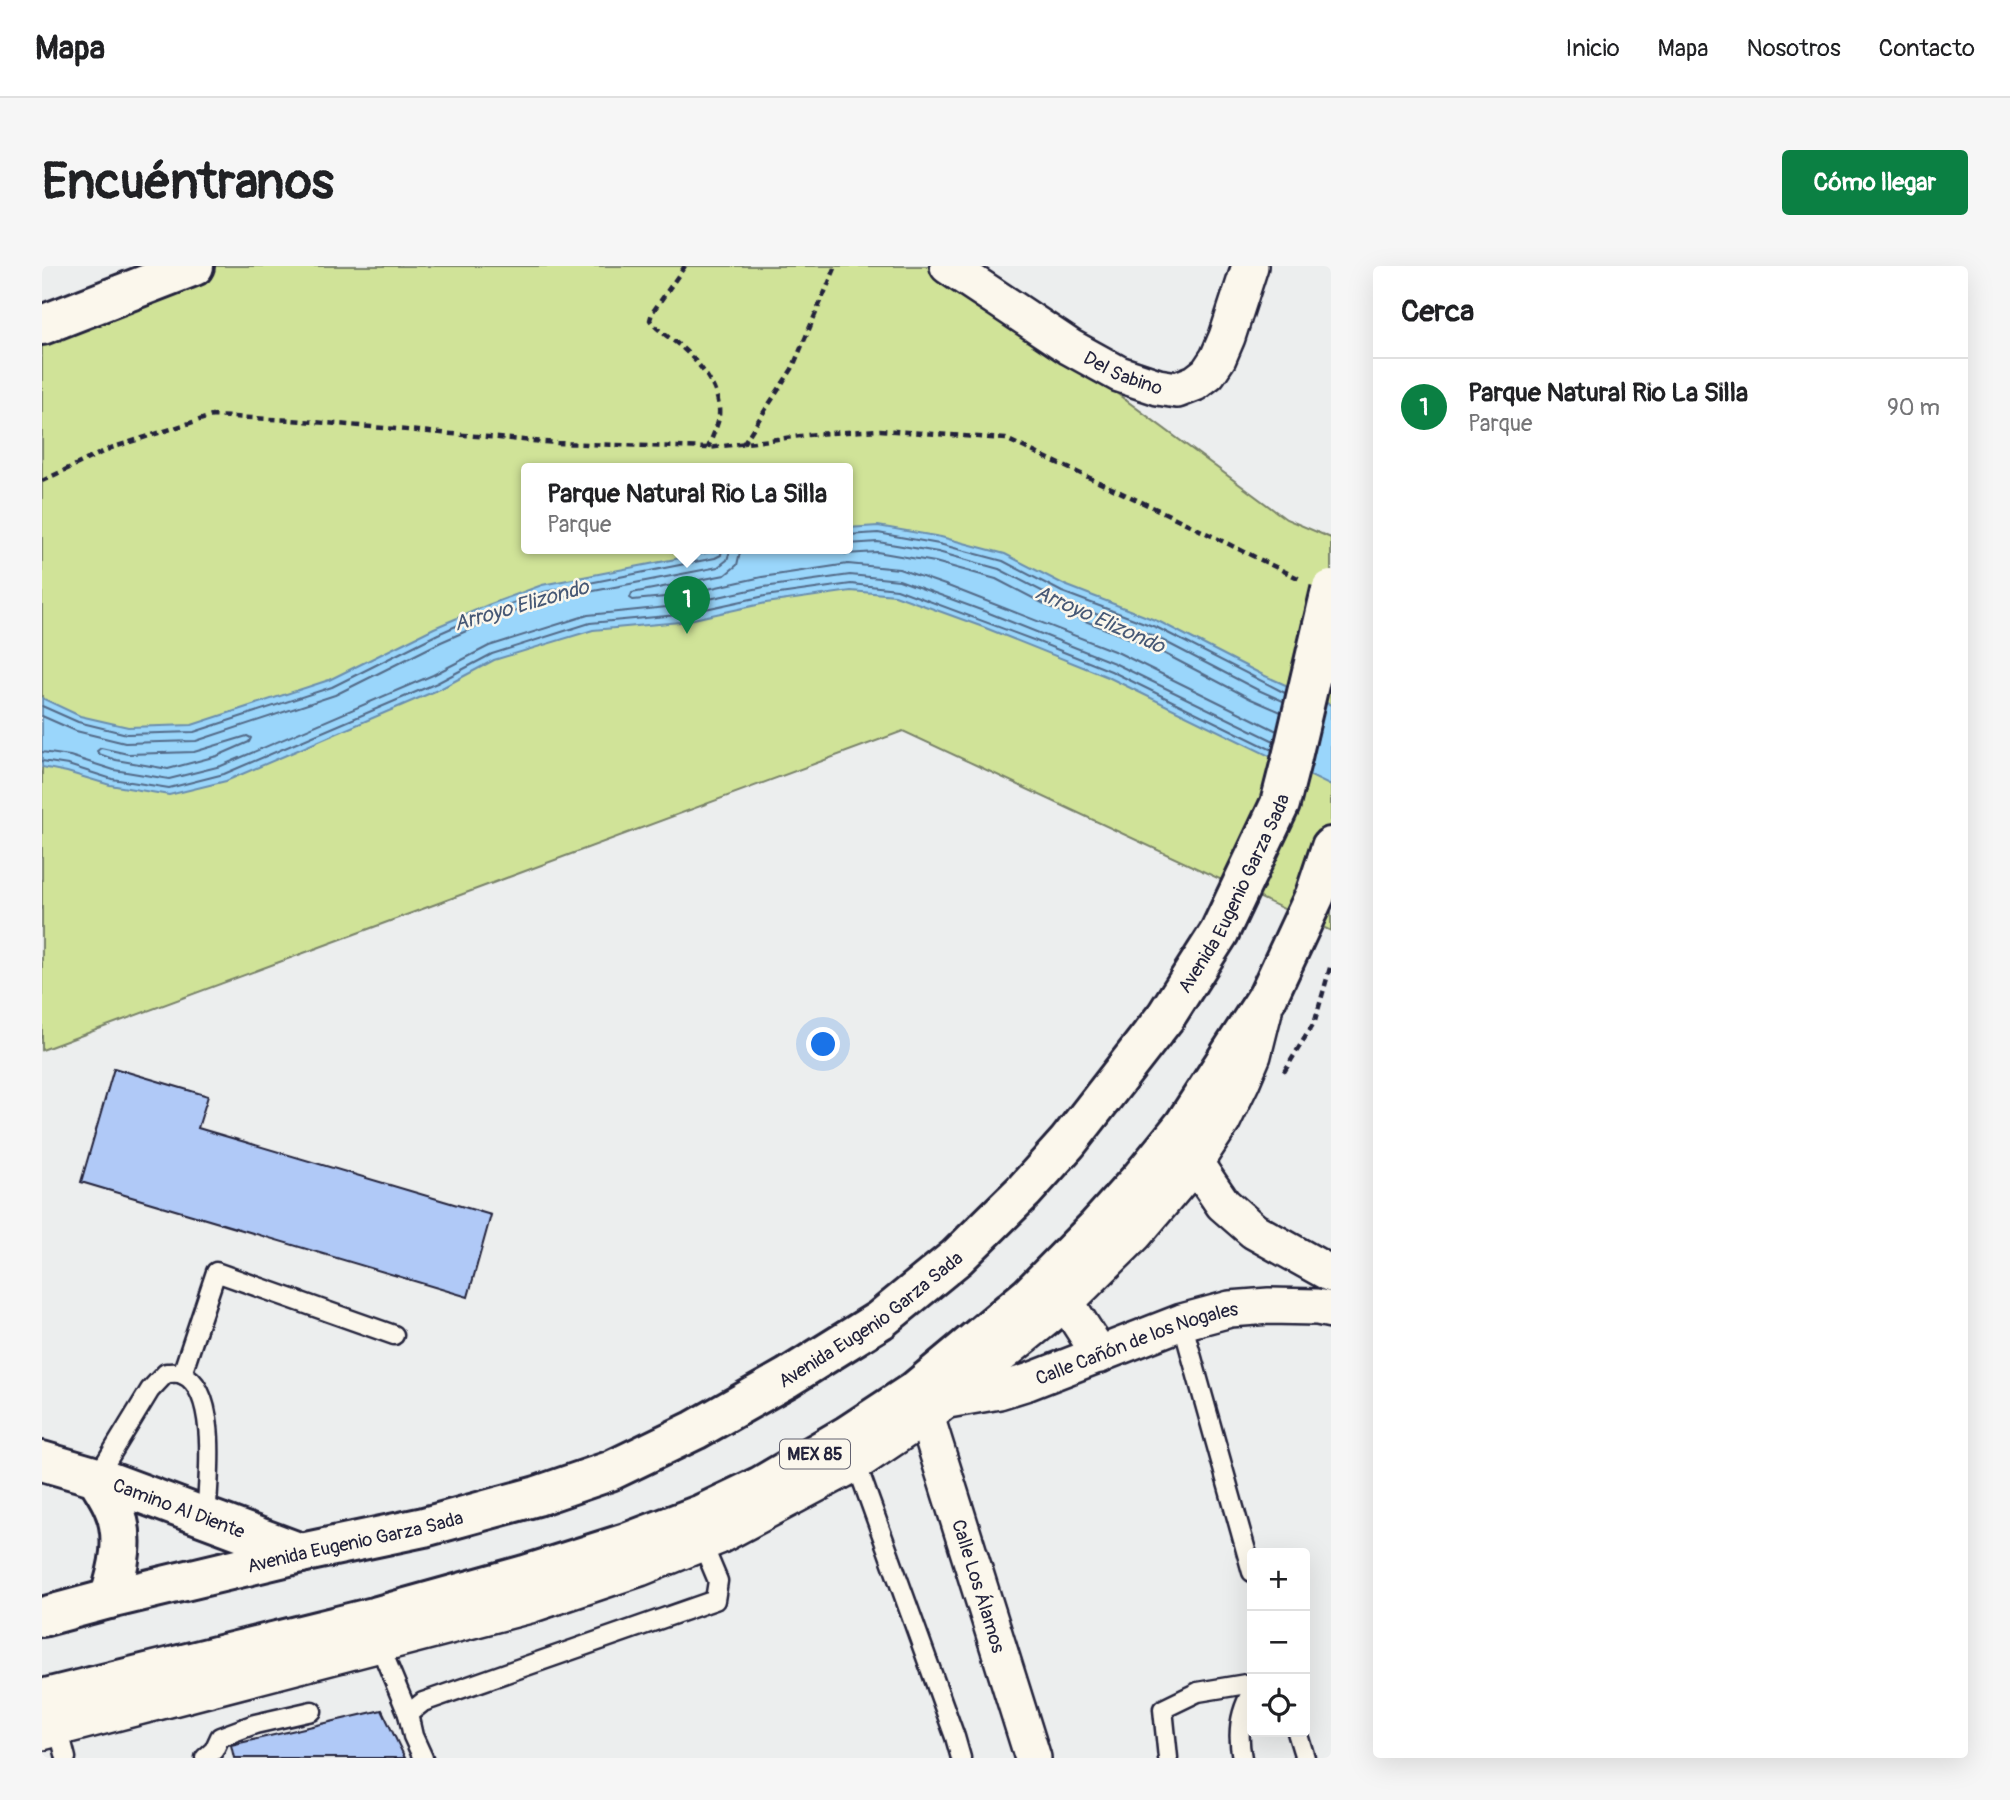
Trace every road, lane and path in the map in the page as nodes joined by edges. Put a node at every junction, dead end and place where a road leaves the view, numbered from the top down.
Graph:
1 (194, 266) edge
2 (685, 266) edge
3 (836, 266) edge
4 (1250, 266) edge
5 (965, 271) edge
6 (42, 325) edge
7 (743, 444) junction
8 (708, 448) junction
9 (42, 481) edge
10 (1276, 566) dead end
11 (1331, 590) edge
12 (1331, 847) edge
13 (1268, 996) junction
14 (1195, 1163) junction
15 (1331, 1274) edge
16 (1066, 1302) junction
17 (1331, 1310) edge
18 (1182, 1322) junction
19 (394, 1335) dead end
20 (1100, 1355) junction
21 (182, 1374) junction
22 (935, 1408) junction
23 (42, 1461) edge
24 (856, 1463) junction
25 (97, 1477) junction
26 (206, 1518) junction
27 (702, 1543) junction
28 (301, 1553) junction
29 (1247, 1554) edge
30 (109, 1599) junction
31 (42, 1617) edge
32 (379, 1644) junction
33 (1247, 1684) edge
34 (1247, 1703) edge
35 (312, 1711) dead end
36 (408, 1714) junction
37 (52, 1729) edge
38 (1299, 1737) edge
39 (205, 1758) edge
40 (423, 1758) edge
41 (961, 1758) edge
42 (1033, 1758) edge
43 (1168, 1758) edge
44 (1242, 1758) edge
45 (1305, 1758) edge

1 - 6 main road
2 - 8 path
3 - 7 path
4 - 5 street, Del Sabino
7 - 8 path
7 - 10 path
8 - 9 path
11 - 28 main road, Avenida Eugenio Garza Sada, bridge
12 - 13 main road, MEX 85
13 - 14 street
13 - 37 main road, MEX 85
14 - 15 street
14 - 16 street
16 - 20 street
16 - 22 street
17 - 18 street, Calle Cañón de los Nogales
18 - 20 street, Calle Cañón de los Nogales
18 - 29 lane
19 - 21 lane
20 - 22 street, Calle Cañón de los Nogales
21 - 25 lane
21 - 26 lane
22 - 24 street
22 - 42 street, Calle Los Álamos
23 - 25 main road, Camino Al Diente
24 - 27 street
24 - 41 lane
25 - 26 main road, Camino Al Diente
25 - 30 main road, Camino Al Diente
26 - 28 main road, Camino Al Diente
27 - 32 street
27 - 36 lane
28 - 30 main road, Avenida Eugenio Garza Sada
30 - 31 main road, Avenida Eugenio Garza Sada
32 - 36 lane
32 - 37 street
33 - 43 lane
34 - 44 lane
35 - 39 lane
36 - 40 lane
38 - 45 lane

